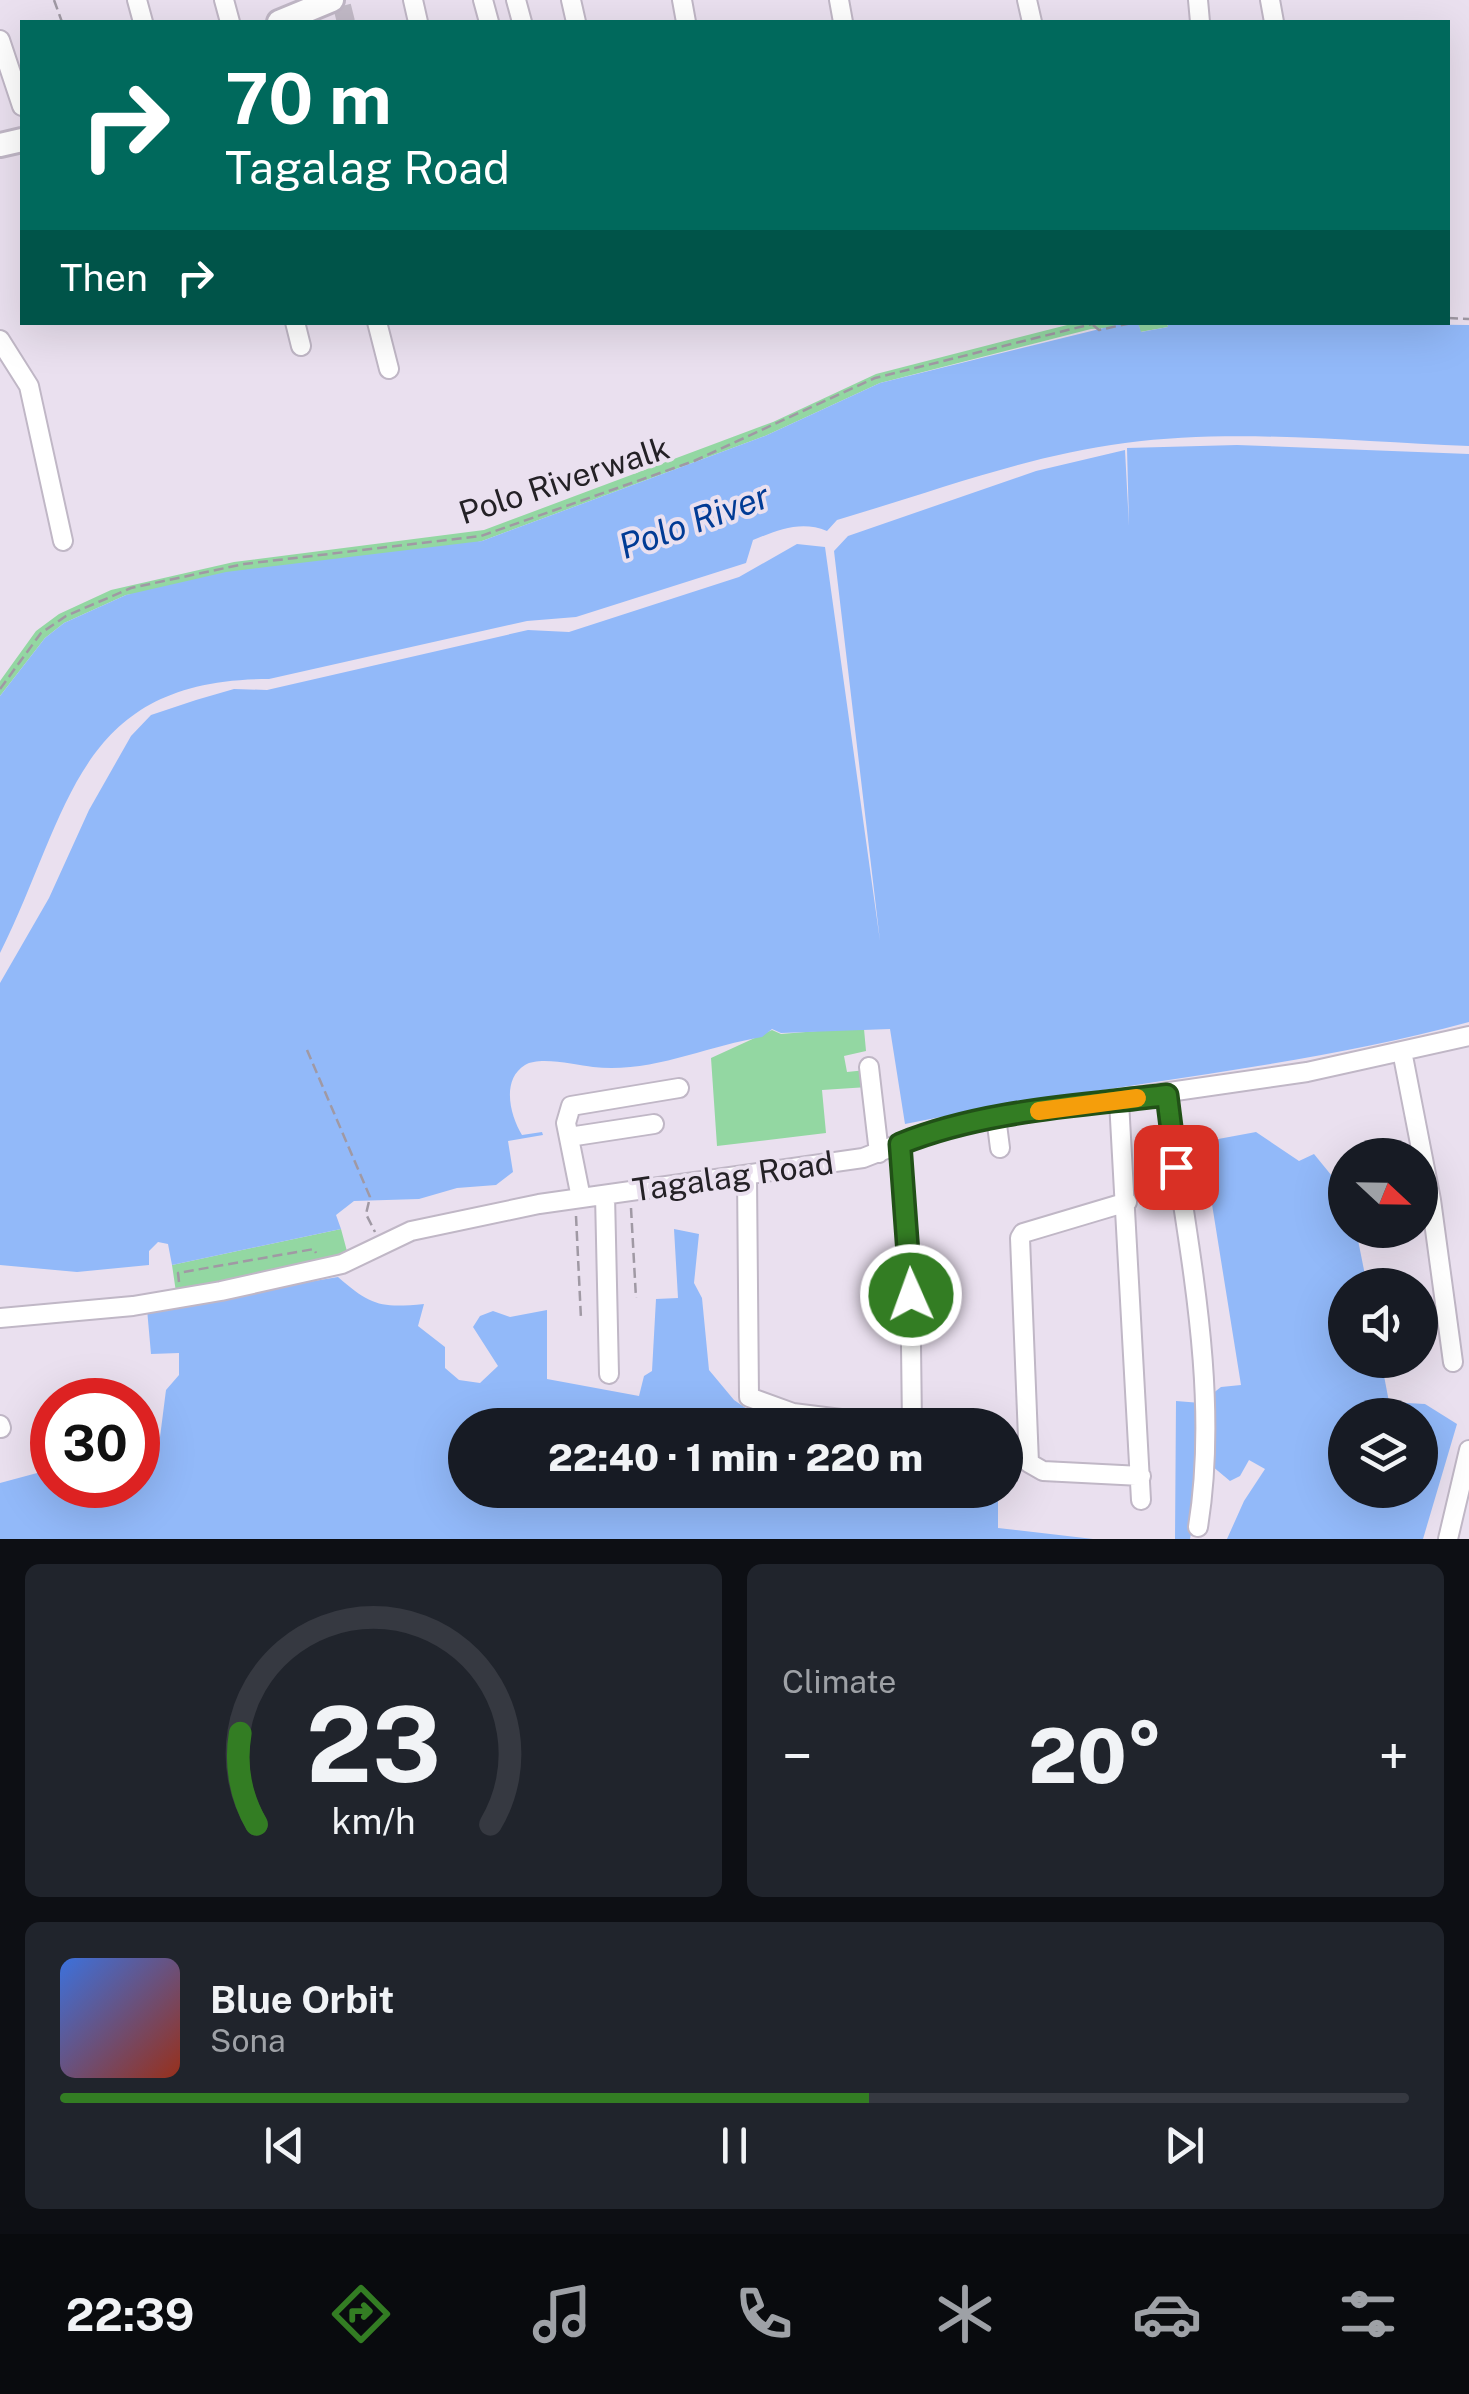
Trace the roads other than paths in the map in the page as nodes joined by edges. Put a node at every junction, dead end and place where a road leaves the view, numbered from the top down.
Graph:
1 (0, 40) edge
2 (20, 100) edge
3 (296, 325) edge
4 (378, 325) edge
5 (0, 340) edge
6 (301, 346) dead end
7 (389, 369) dead end
8 (63, 541) dead end
9 (1469, 1036) edge
10 (1402, 1052) junction
11 (869, 1067) dead end
12 (679, 1088) dead end
13 (1167, 1095) junction
14 (1119, 1101) junction
15 (996, 1117) junction
16 (654, 1124) dead end
17 (569, 1137) junction
18 (900, 1144) junction
19 (1000, 1148) dead end
20 (879, 1153) junction
21 (747, 1176) junction
22 (605, 1194) junction
23 (578, 1199) junction
24 (1127, 1202) junction
25 (0, 1318) edge
26 (1452, 1362) dead end
27 (609, 1374) dead end
28 (776, 1408) edge
29 (912, 1408) edge
30 (1469, 1450) edge
31 (1141, 1476) junction
32 (1141, 1500) dead end
33 (1198, 1527) dead end
34 (1448, 1539) edge

1 - 2 street
3 - 6 street
4 - 7 street
5 - 8 street
9 - 10 street, Tagalag Road
10 - 13 street, Tagalag Road
10 - 26 street
11 - 20 street
12 - 17 street
13 - 14 street, Tagalag Road
13 - 33 street
14 - 15 street, Tagalag Road
14 - 24 street
15 - 18 street, Tagalag Road
15 - 19 street
16 - 17 street
17 - 23 street
18 - 20 street, Tagalag Road
18 - 29 street
20 - 21 street, Tagalag Road
21 - 22 street, Tagalag Road
21 - 28 street
22 - 23 street, Tagalag Road
22 - 27 street
23 - 25 street, Tagalag Road
24 - 31 street
24 - 31 street
30 - 34 street
31 - 32 street

